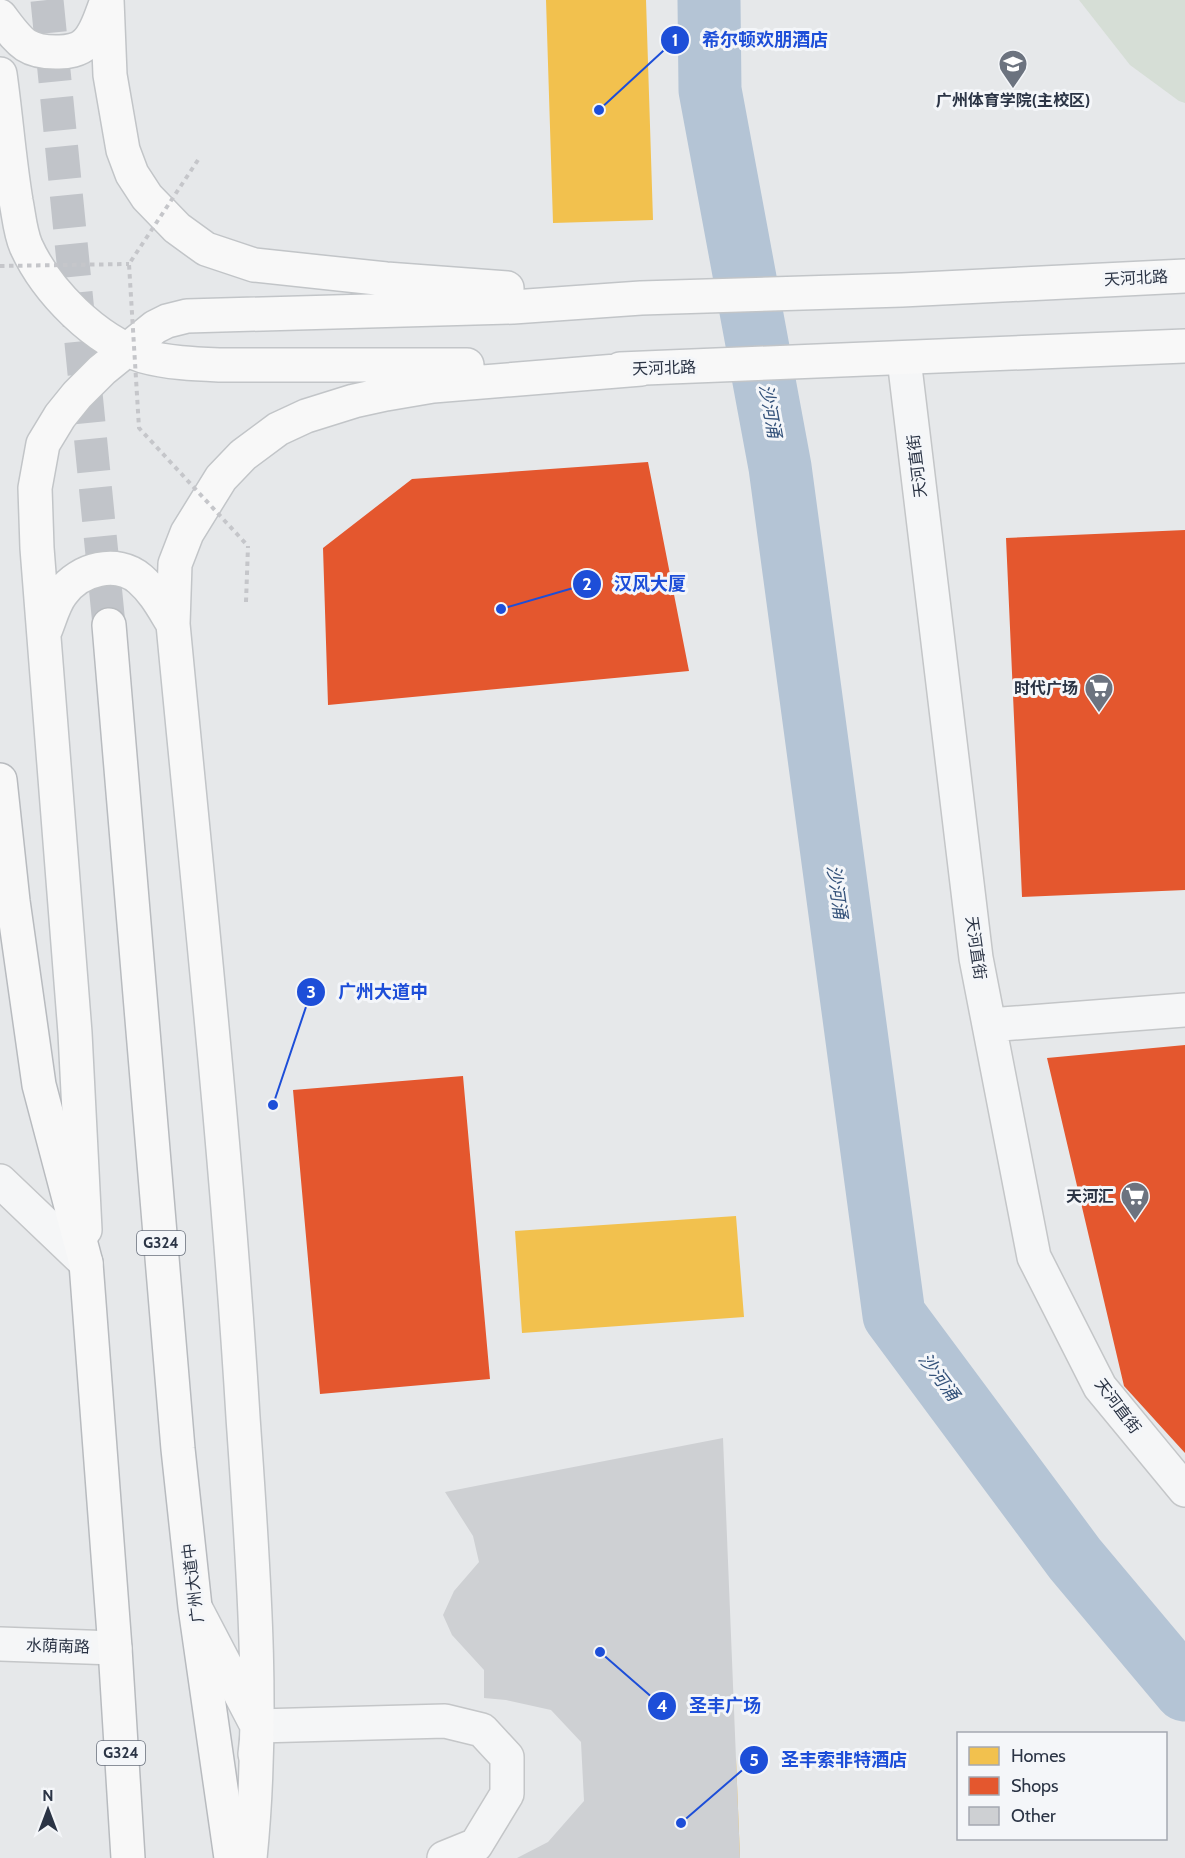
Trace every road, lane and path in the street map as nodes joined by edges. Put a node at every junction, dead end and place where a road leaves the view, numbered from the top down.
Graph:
1 (107, 1) edge
2 (0, 16) edge
3 (0, 74) edge
4 (198, 160) dead end
5 (129, 264) junction
6 (0, 266) edge
7 (1185, 276) edge
8 (640, 298) junction
9 (142, 344) junction
10 (1185, 346) edge
11 (904, 359) junction
12 (640, 369) junction
13 (246, 602) dead end
14 (173, 624) junction
15 (109, 625) tunnel mouth
16 (44, 634) junction
17 (0, 780) edge
18 (1185, 1010) edge
19 (989, 1025) junction
20 (0, 1181) edge
21 (86, 1263) junction
22 (1185, 1490) edge
23 (195, 1607) junction
24 (0, 1644) edge
25 (115, 1648) junction
26 (258, 1726) junction
27 (128, 1858) edge
28 (231, 1858) edge
29 (249, 1858) edge
30 (444, 1858) edge

1 - 2 main road
1 - 8 main road
3 - 9 main road
4 - 5 path, bridge
5 - 6 path, bridge
5 - 13 path, bridge
7 - 8 main road, 天河北路
8 - 9 main road, 天河北路
9 - 12 main road, 天河北路
9 - 16 main road
10 - 11 main road, 天河北路
11 - 12 main road, 天河北路
11 - 19 street, 天河直街
12 - 14 main road
14 - 16 main road
14 - 26 main road
15 - 23 main road, 广州大道中 / G324
16 - 21 main road
17 - 21 main road, G324
18 - 19 street
19 - 22 street, 天河直街
20 - 21 street
21 - 25 main road, G324
23 - 26 main road
23 - 28 main road, 广州大道中 / G324
24 - 25 street, 水荫南路
25 - 27 main road, G324
26 - 29 main road
26 - 30 street

